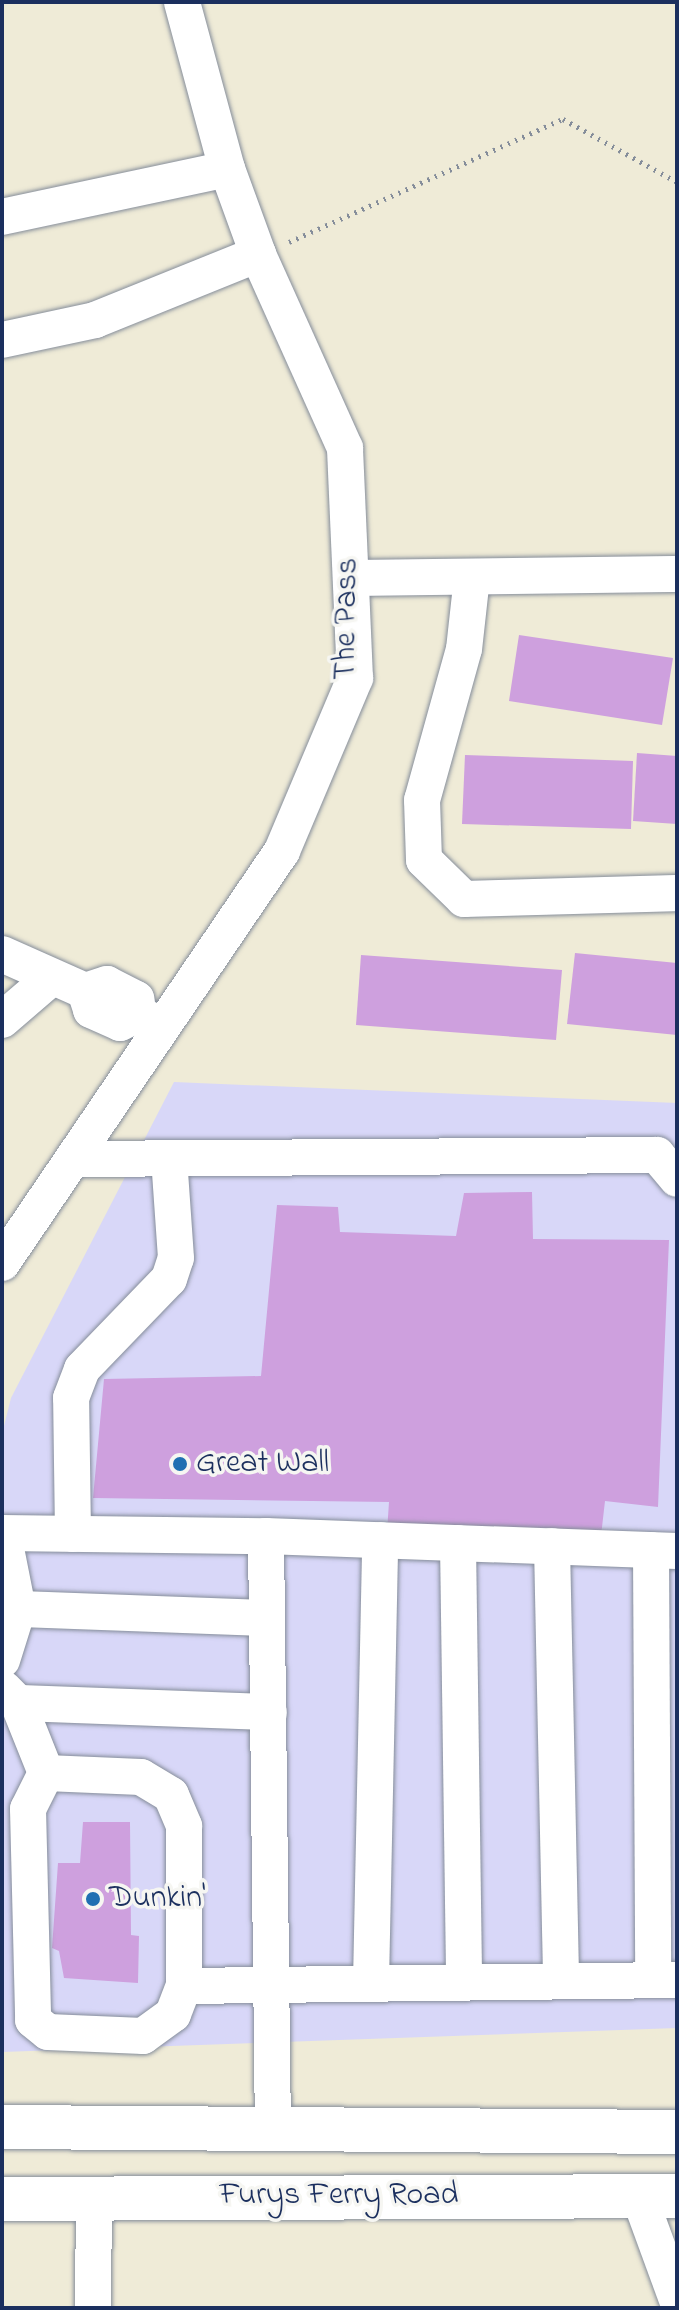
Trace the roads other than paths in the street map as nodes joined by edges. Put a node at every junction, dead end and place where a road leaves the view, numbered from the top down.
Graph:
1 (182, 2) edge
2 (227, 169) junction
3 (2, 217) edge
4 (258, 254) junction
5 (2, 340) edge
6 (675, 574) dead end
7 (472, 577) junction
8 (351, 578) junction
9 (677, 893) edge
10 (2, 954) edge
11 (51, 978) junction
12 (2, 1020) edge
13 (151, 1020) junction
14 (169, 1158) junction
15 (73, 1159) junction
16 (677, 1179) edge
17 (2, 1263) edge
18 (2, 1533) edge
19 (73, 1534) junction
20 (266, 1536) junction
21 (380, 1540) junction
22 (458, 1543) junction
23 (552, 1546) junction
24 (664, 1551) edge
25 (18, 1609) junction
26 (267, 1618) junction
27 (2, 1660) edge
28 (10, 1695) edge
29 (269, 1712) junction
30 (46, 1773) junction
31 (665, 1980) edge
32 (464, 1981) junction
33 (561, 1981) junction
34 (272, 1982) junction
35 (371, 1982) junction
36 (184, 1986) junction
37 (2, 2127) edge
38 (273, 2131) junction
39 (677, 2132) edge
40 (658, 2196) edge
41 (94, 2198) junction
42 (2, 2199) edge
43 (677, 2300) edge
44 (93, 2308) edge

1 - 2 street, The Pass
2 - 3 street
2 - 4 street, The Pass
4 - 5 street
4 - 8 street, The Pass
6 - 7 street
7 - 8 street
7 - 9 street
8 - 13 street, The Pass
10 - 11 street
11 - 12 street
11 - 13 street
13 - 15 street, The Pass
14 - 15 street
14 - 16 street
14 - 19 street
15 - 17 street, The Pass
18 - 19 street
18 - 25 street
19 - 20 street
20 - 21 street
20 - 26 street
21 - 22 street
21 - 35 street
22 - 23 street
22 - 32 street
23 - 24 street
23 - 33 street
24 - 31 street
25 - 26 street
25 - 27 street
26 - 29 street
28 - 29 street
28 - 30 street
29 - 34 street
30 - 36 street
30 - 36 street
31 - 33 street
32 - 33 street
32 - 35 street
34 - 35 street
34 - 36 street
34 - 38 street
37 - 38 main road, Furys Ferry Road
38 - 39 main road, Furys Ferry Road
40 - 41 main road, Furys Ferry Road
40 - 43 street
41 - 42 main road, Furys Ferry Road
41 - 44 street

